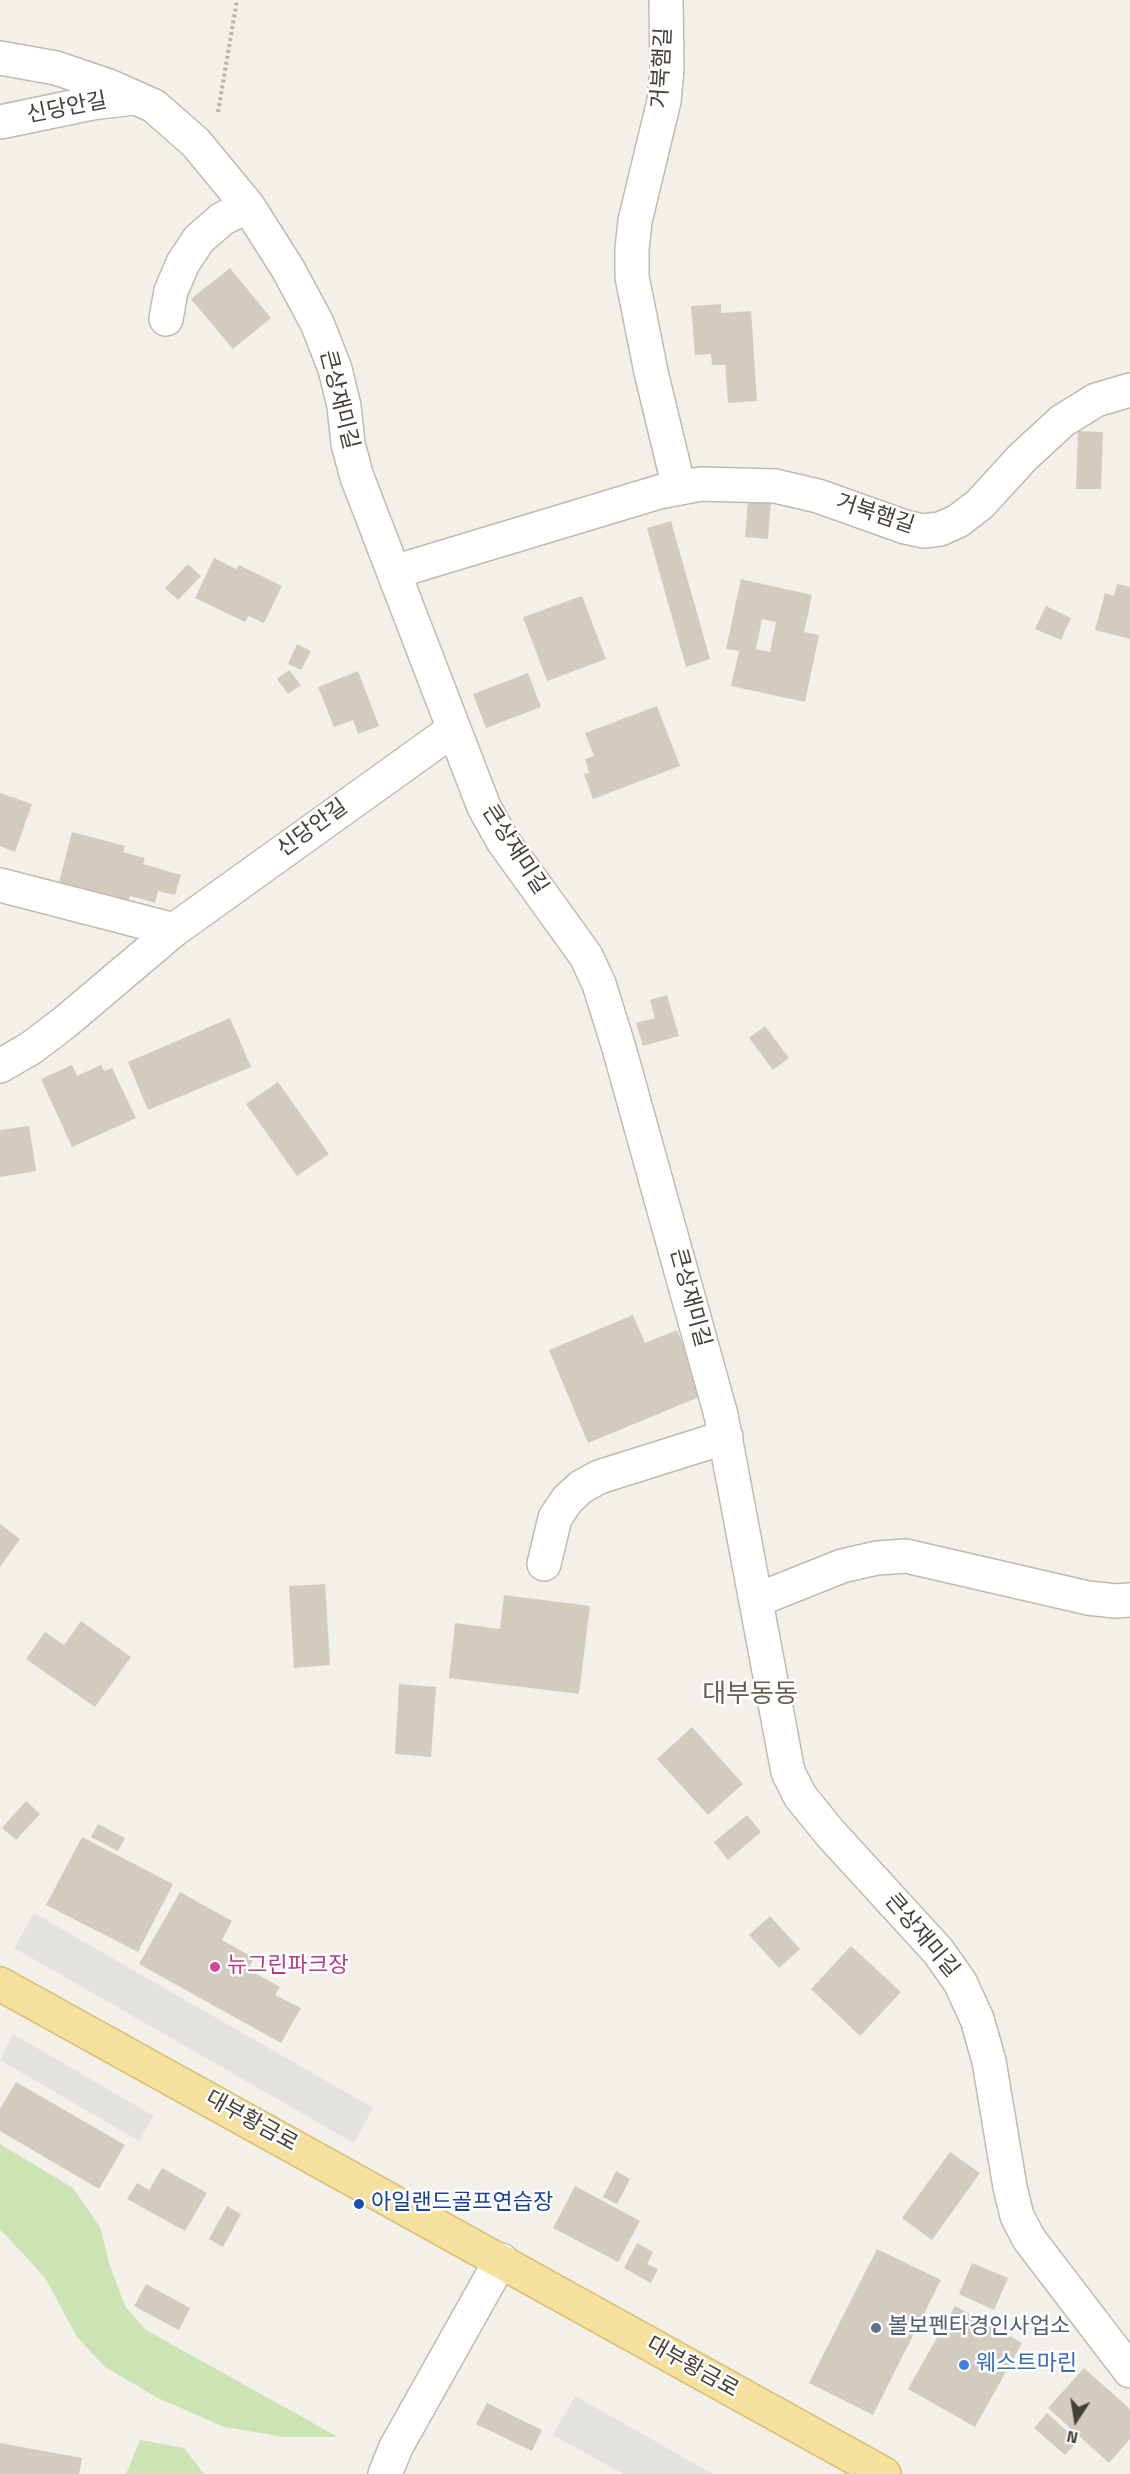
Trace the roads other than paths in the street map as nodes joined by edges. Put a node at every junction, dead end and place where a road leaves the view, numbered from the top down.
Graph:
1 (666, 0) edge
2 (0, 58) edge
3 (135, 97) junction
4 (0, 122) edge
5 (248, 206) junction
6 (166, 320) dead end
7 (1130, 390) edge
8 (680, 488) junction
9 (394, 572) junction
10 (454, 729) junction
11 (0, 885) edge
12 (174, 930) junction
13 (0, 1066) edge
14 (726, 1437) junction
15 (544, 1564) dead end
16 (757, 1600) junction
17 (1130, 1600) edge
18 (0, 1984) edge
19 (501, 2260) junction
20 (1130, 2371) edge
21 (385, 2474) edge
22 (885, 2474) edge

1 - 8 lane, 거북햄길
2 - 3 lane, 큰상재미길
3 - 4 lane, 신당안길
3 - 5 lane, 큰상재미길
5 - 6 lane
5 - 9 lane, 큰상재미길
7 - 8 lane, 거북햄길
8 - 9 lane, 거북햄길
9 - 10 lane, 큰상재미길
10 - 12 lane, 신당안길
10 - 14 lane, 큰상재미길
11 - 12 lane
12 - 13 lane, 신당안길
14 - 15 lane
14 - 16 lane, 큰상재미길
16 - 17 lane
16 - 20 lane, 큰상재미길
18 - 19 main road, 대부황금로
19 - 21 lane
19 - 22 main road, 대부황금로

